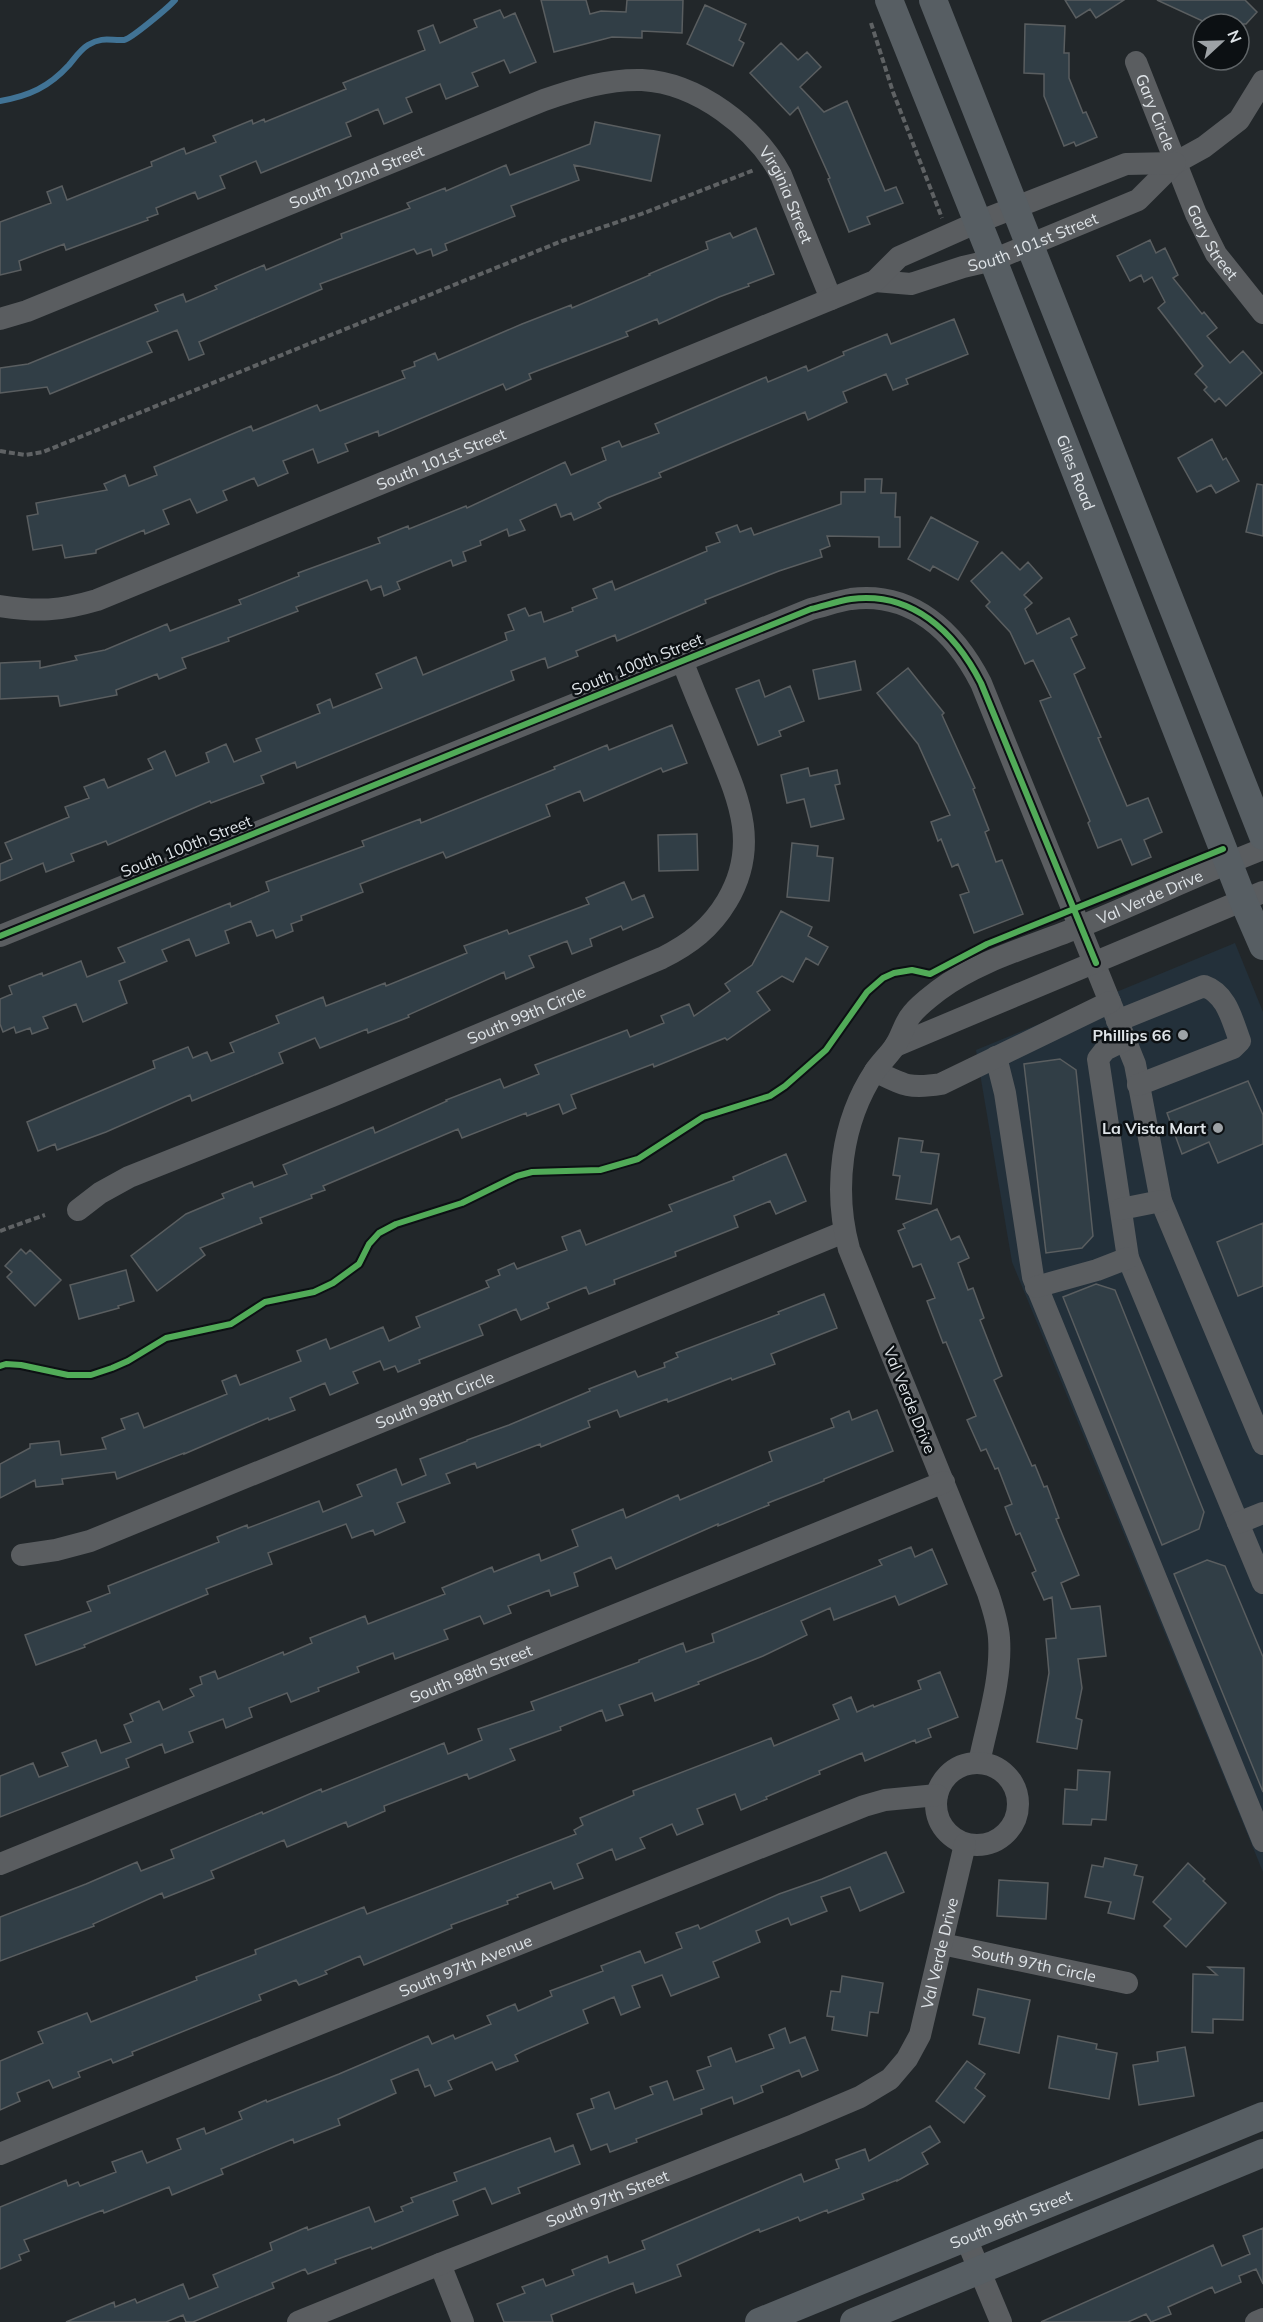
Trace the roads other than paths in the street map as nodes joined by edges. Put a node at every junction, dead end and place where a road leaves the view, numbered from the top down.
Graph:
1 (889, 0) edge
2 (933, 0) edge
3 (1136, 62) dead end
4 (1263, 81) edge
5 (718, 109) joint
6 (1175, 163) junction
7 (1016, 207) junction
8 (978, 222) junction
9 (1031, 245) junction
10 (993, 260) junction
11 (874, 281) junction
12 (831, 299) junction
13 (1263, 314) edge
14 (0, 319) edge
15 (0, 606) edge
16 (682, 660) junction
17 (1263, 836) edge
18 (1263, 849) edge
19 (1228, 863) junction
20 (1253, 896) edge
21 (1080, 927) junction
22 (0, 936) edge
23 (1263, 946) edge
24 (1096, 963) junction
25 (1118, 1021) junction
26 (895, 1046) junction
27 (996, 1057) junction
28 (875, 1071) junction
29 (1138, 1085) junction
30 (1161, 1201) junction
31 (1121, 1209) junction
32 (78, 1210) dead end
33 (844, 1232) junction
34 (1128, 1258) junction
35 (1036, 1287) junction
36 (1263, 1444) edge
37 (944, 1482) junction
38 (1263, 1513) edge
39 (1238, 1523) junction
40 (22, 1555) dead end
41 (1263, 1583) edge
42 (979, 1763) junction
43 (937, 1795) junction
44 (1263, 1841) edge
45 (965, 1844) junction
46 (0, 1864) edge
47 (942, 1944) junction
48 (1127, 1983) dead end
49 (907, 2059) joint
50 (1263, 2116) edge
51 (1263, 2153) edge
52 (0, 2154) edge
53 (966, 2238) junction
54 (440, 2264) junction
55 (980, 2271) junction
56 (1263, 2319) edge
57 (298, 2322) edge
58 (463, 2322) edge
59 (759, 2322) edge
60 (854, 2322) edge
61 (1001, 2322) edge
62 (1256, 2322) edge

1 - 8 main road, Giles Road
2 - 7 main road
3 - 6 street, Gary Circle
4 - 6 street, South 101st Street
5 - 12 street, Virginia Street
5 - 14 street, South 102nd Street
6 - 7 street, South 101st Street
6 - 9 street, South 101st Street
6 - 13 street, Gary Street
7 - 8 street, South 101st Street
7 - 9 main road
8 - 10 main road, Giles Road
8 - 11 street, South 101st Street
9 - 10 street, South 101st Street
9 - 17 main road
10 - 11 street, South 101st Street
10 - 19 main road, Giles Road
11 - 12 street, South 101st Street
12 - 15 street, South 101st Street
16 - 21 street, South 100th Street
16 - 22 street, South 100th Street
16 - 32 street, South 99th Circle
18 - 19 street, Val Verde Drive
19 - 20 main road, Giles Road
19 - 21 street, Val Verde Drive
20 - 23 main road, Giles Road
20 - 24 street, Val Verde Drive
21 - 24 street, South 100th Street
21 - 26 street, Val Verde Drive
24 - 25 street, South 100th Street
24 - 26 street, Val Verde Drive
25 - 27 street
25 - 29 street, South 100th Street
25 - 29 street
25 - 31 street
26 - 28 street, Val Verde Drive
27 - 28 street
27 - 35 street
28 - 33 street, Val Verde Drive
29 - 30 street, South 100th Street
30 - 31 street
30 - 36 street, South 100th Street
31 - 34 street
33 - 37 street, Val Verde Drive
33 - 40 street, South 98th Circle
34 - 35 street
34 - 39 street
35 - 44 street
37 - 42 street, Val Verde Drive
37 - 46 street, South 98th Street
38 - 39 street
39 - 41 street
42 - 43 street
42 - 45 street
43 - 45 street
43 - 52 street, South 97th Avenue
45 - 47 street, Val Verde Drive
47 - 48 street, South 97th Circle
47 - 49 street, Val Verde Drive
49 - 54 street, South 97th Street
50 - 53 main road, South 96th Street
51 - 55 main road, South 96th Street
53 - 55 street
53 - 59 main road, South 96th Street
54 - 57 street, South 97th Street
54 - 58 street
55 - 60 main road, South 96th Street
55 - 61 street
56 - 62 street

